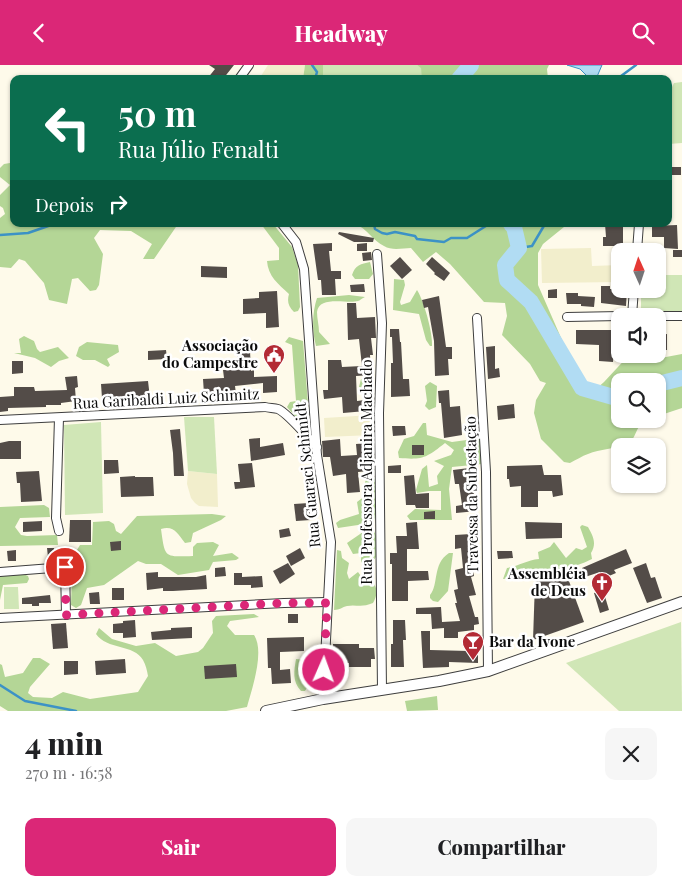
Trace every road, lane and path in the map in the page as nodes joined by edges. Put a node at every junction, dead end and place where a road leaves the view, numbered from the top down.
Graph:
1 (284, 227) edge
2 (639, 227) edge
3 (638, 243) edge
4 (377, 254) dead end
5 (666, 316) edge
6 (682, 316) edge
7 (567, 317) dead end
8 (611, 317) edge
9 (477, 319) dead end
10 (59, 418) junction
11 (0, 420) edge
12 (317, 447) junction
13 (59, 531) dead end
14 (0, 572) edge
15 (682, 602) edge
16 (327, 603) junction
17 (66, 615) junction
18 (0, 618) edge
19 (488, 671) junction
20 (382, 690) junction
21 (323, 699) junction
22 (266, 711) edge

1 - 12 street, Rua Guaraci Schimidt
2 - 3 street
4 - 20 street, Rua Professora Adjanira Machado
5 - 6 street
7 - 8 street
9 - 19 street, Travessa da Subestação
10 - 11 street, Rua Garibaldi Luiz Schimitz
10 - 12 street, Rua Garibaldi Luiz Schimitz
10 - 13 street
12 - 16 street, Rua Guaraci Schimidt
14 - 17 street
15 - 19 street
16 - 17 street
16 - 21 street, Rua Guaraci Schimidt
17 - 18 street
19 - 20 street
20 - 21 street
21 - 22 street

